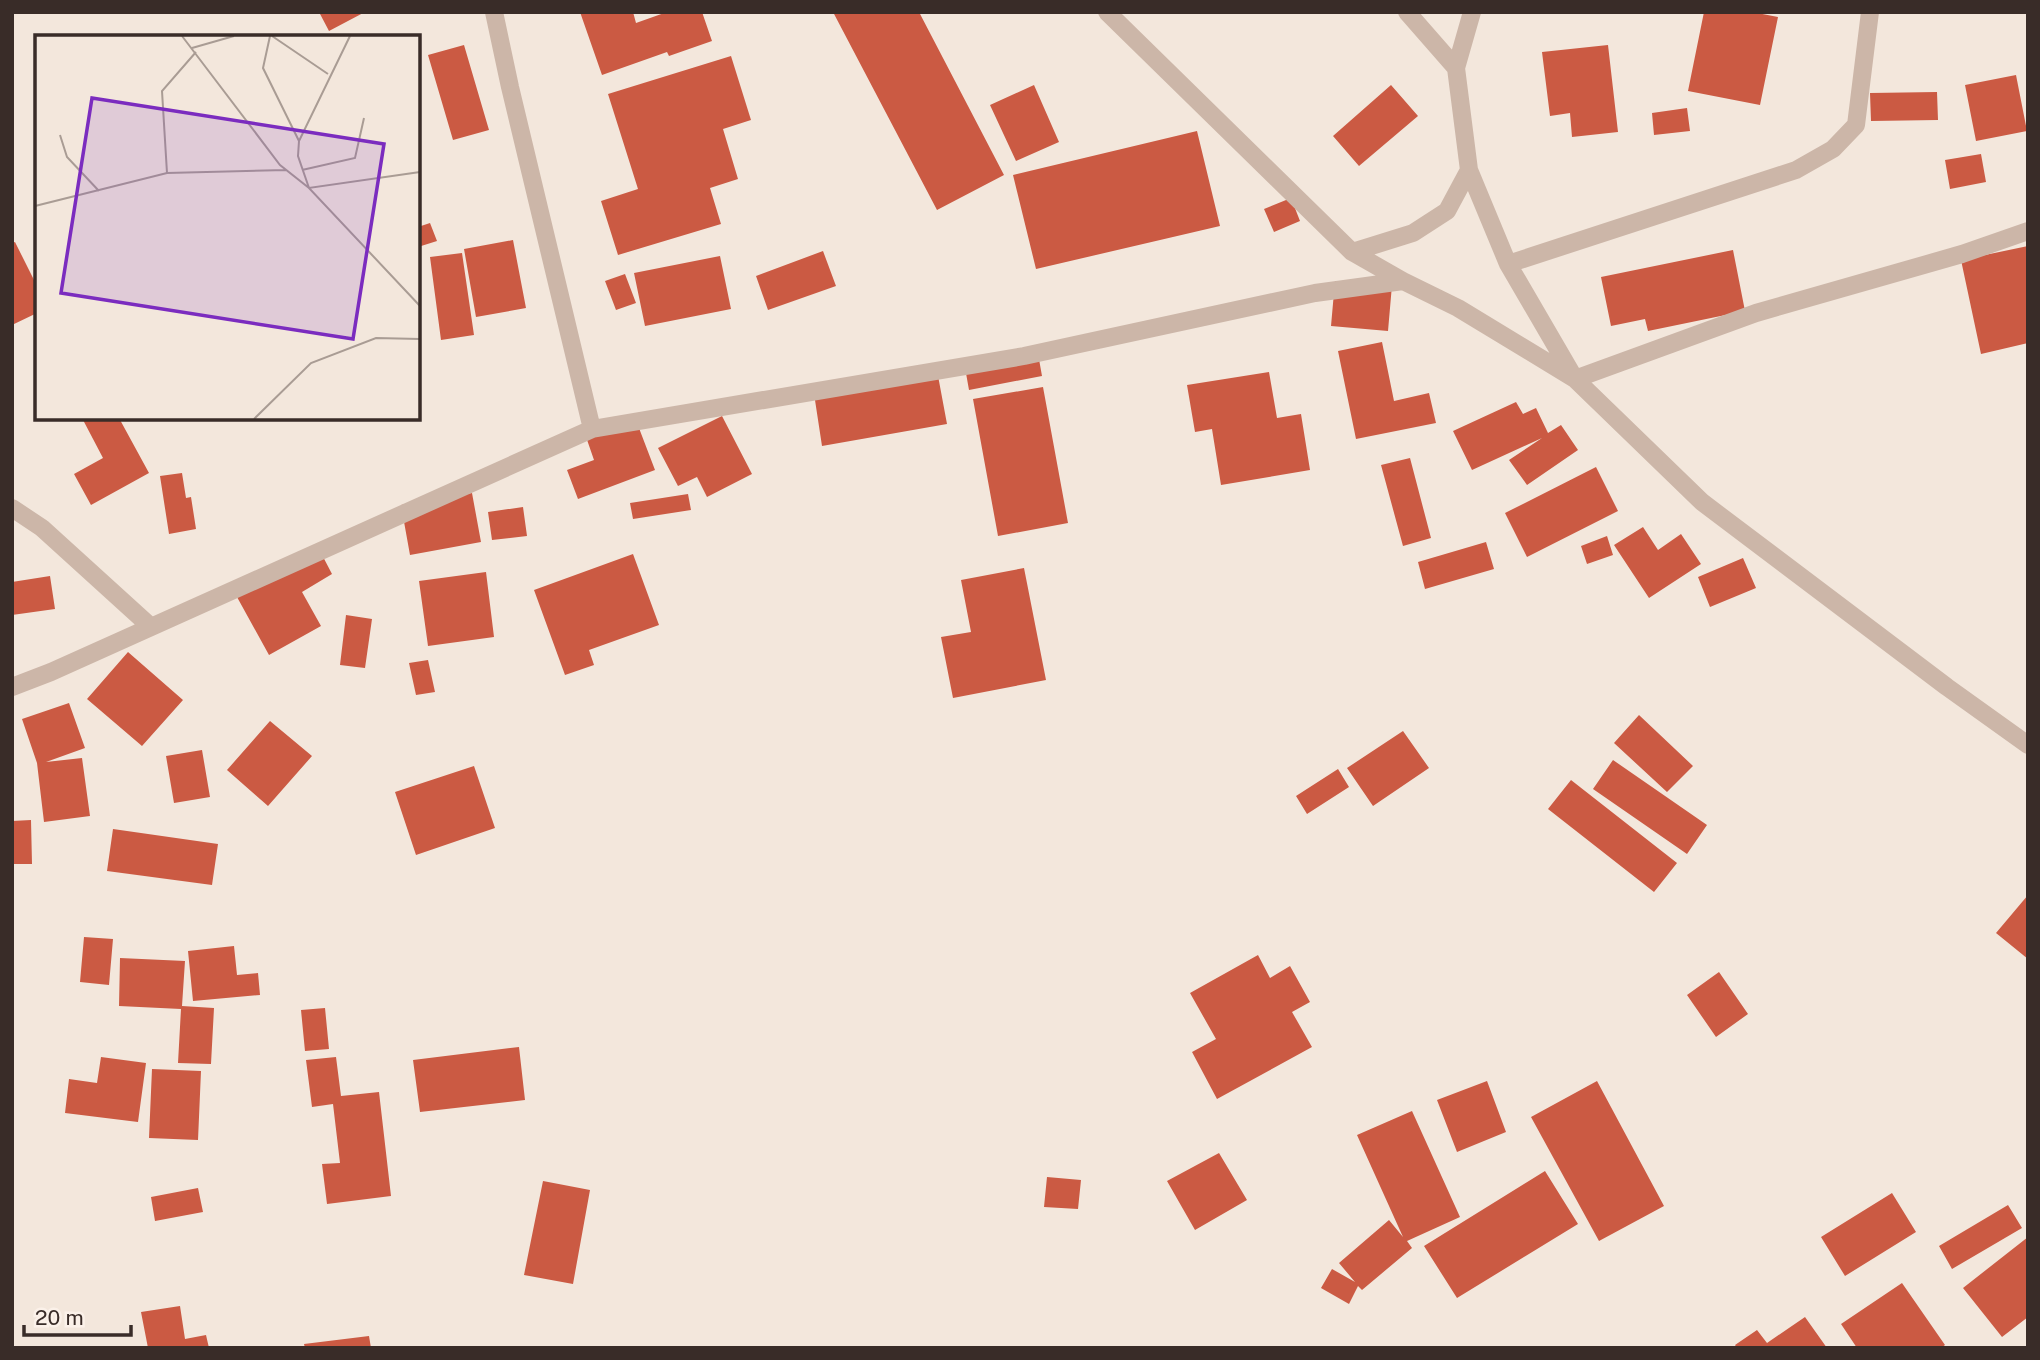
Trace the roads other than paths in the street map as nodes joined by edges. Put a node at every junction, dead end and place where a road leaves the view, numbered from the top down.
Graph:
1 (494, 12) edge
2 (1107, 12) edge
3 (1407, 12) edge
4 (1472, 12) edge
5 (1870, 12) edge
6 (1456, 68) junction
7 (1469, 170) junction
8 (2028, 231) edge
9 (1352, 253) junction
10 (1508, 264) junction
11 (1403, 281) junction
12 (1575, 379) junction
13 (592, 429) junction
14 (12, 508) edge
15 (151, 627) junction
16 (12, 687) edge
17 (2028, 745) edge

1 - 13 street
2 - 9 street
3 - 6 street
4 - 6 street
5 - 10 street
6 - 7 street
7 - 9 street
7 - 10 street
8 - 12 street
9 - 11 street
10 - 12 street
11 - 12 street
11 - 13 street
12 - 17 street
13 - 15 street
14 - 15 street
15 - 16 street

